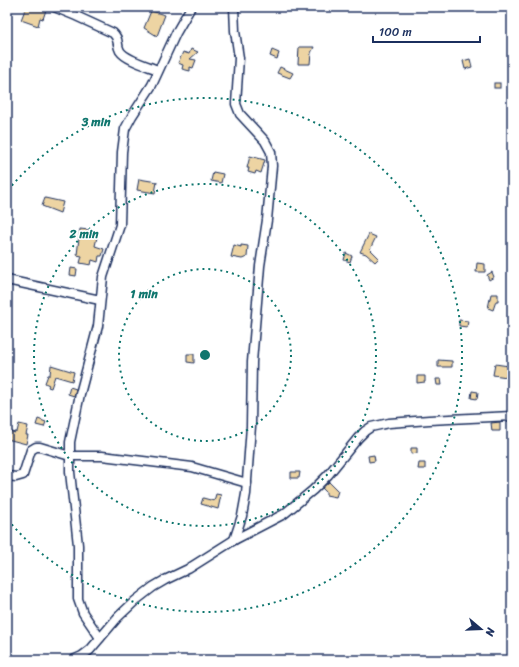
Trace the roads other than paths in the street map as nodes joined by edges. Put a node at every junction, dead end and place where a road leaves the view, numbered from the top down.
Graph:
1 (54, 7) edge
2 (191, 7) edge
3 (234, 7) edge
4 (158, 70) junction
5 (7, 280) edge
6 (100, 300) junction
7 (512, 416) edge
8 (70, 456) junction
9 (7, 476) edge
10 (247, 483) junction
11 (234, 540) junction
12 (100, 638) junction
13 (88, 657) edge
14 (73, 660) edge

1 - 4 street
2 - 4 street
3 - 10 street
4 - 6 street
5 - 6 street
6 - 8 street
7 - 11 street
8 - 9 street
8 - 10 street
8 - 12 street
10 - 11 street
11 - 12 street
12 - 13 street
13 - 14 street

